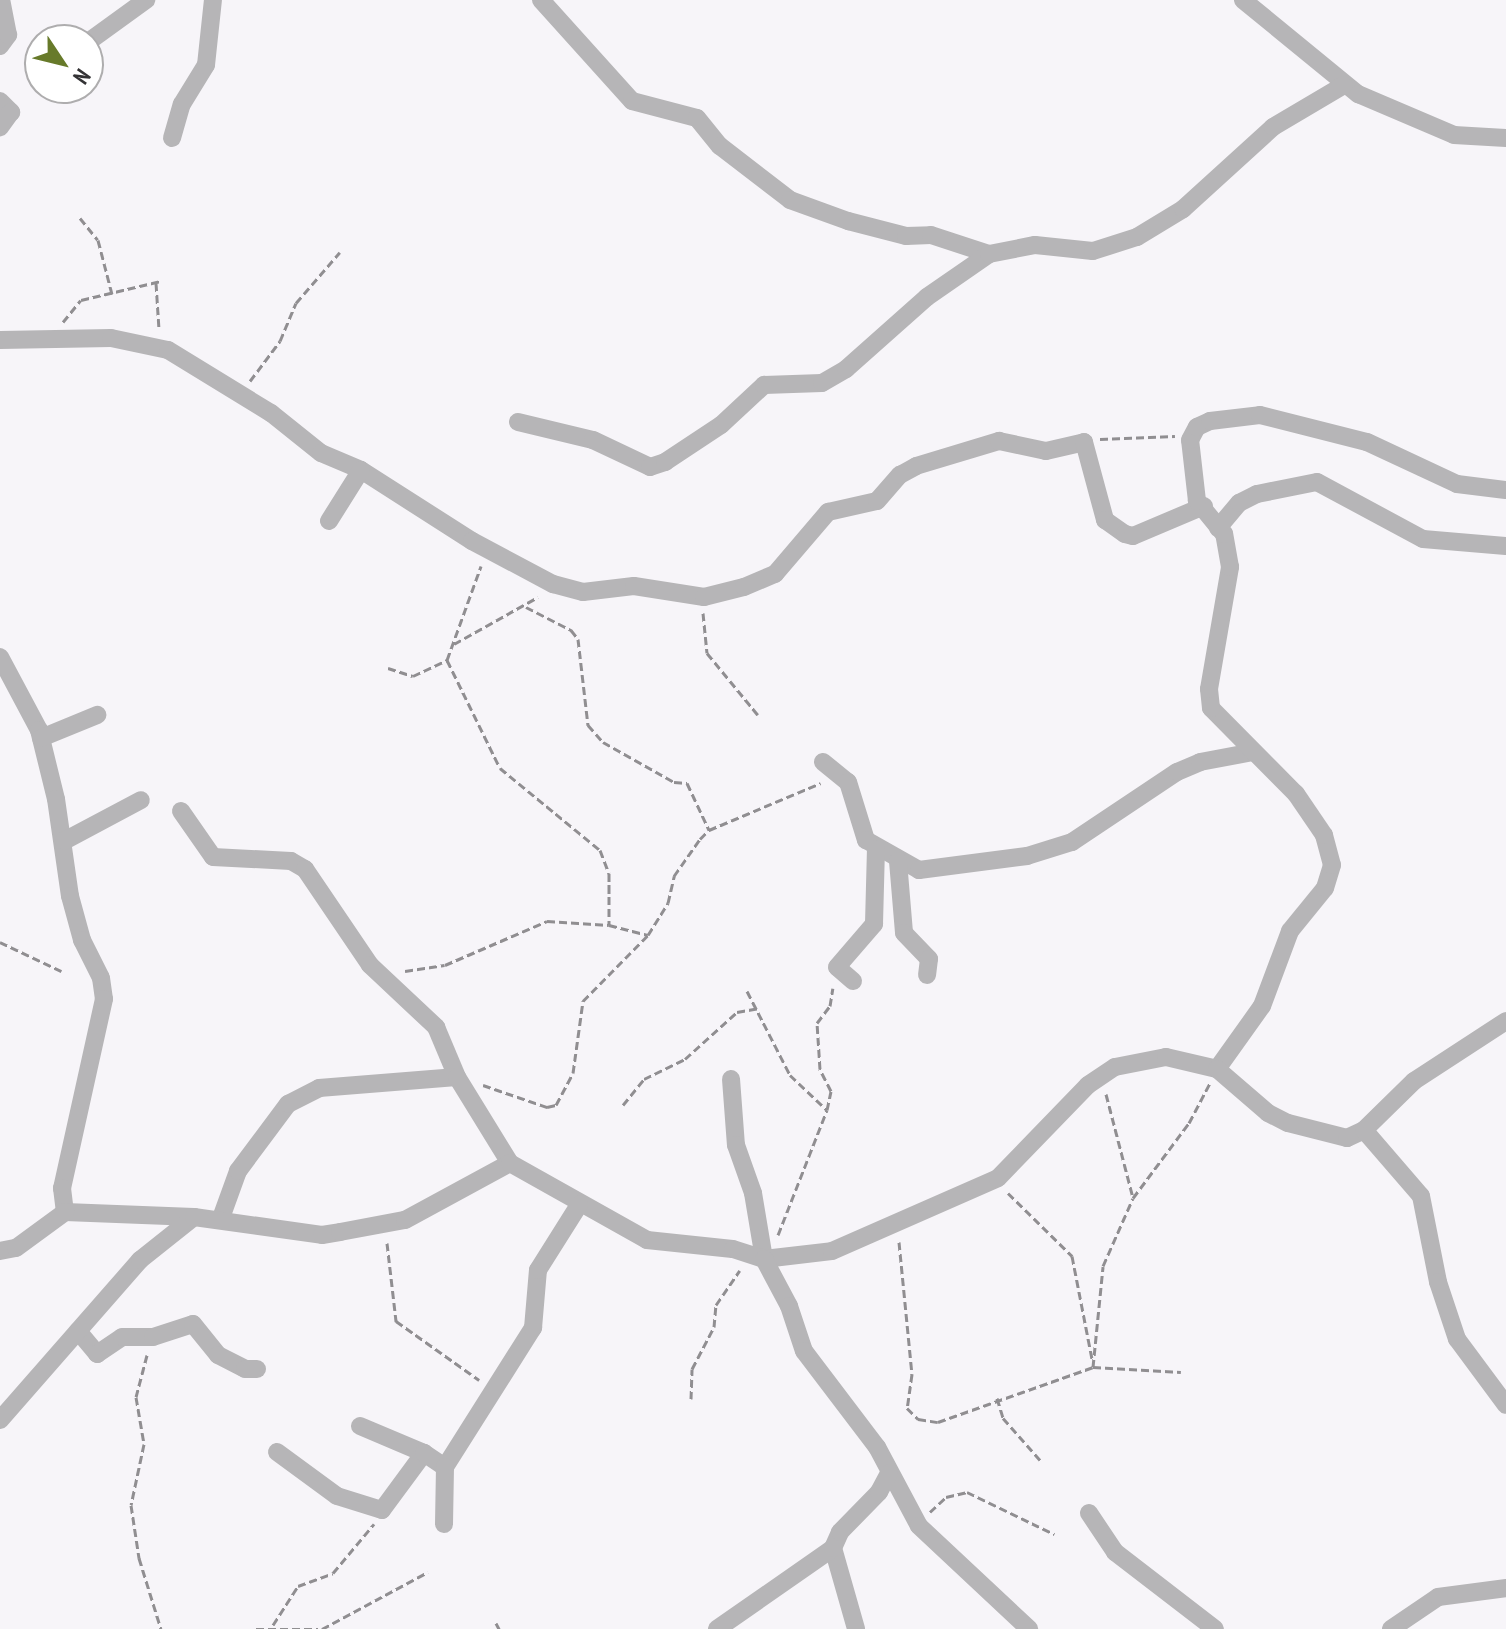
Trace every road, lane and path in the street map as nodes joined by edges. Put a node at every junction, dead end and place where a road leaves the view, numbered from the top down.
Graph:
1 (1, 0) edge
2 (146, 0) edge
3 (213, 0) edge
4 (541, 0) edge
5 (1243, 0) edge
6 (104, 30) edge
7 (0, 46) edge
8 (1344, 85) junction
9 (0, 101) edge
10 (0, 127) edge
11 (172, 138) dead end
12 (1506, 138) edge
13 (80, 218) dead end
14 (340, 252) dead end
15 (989, 254) junction
16 (112, 294) junction
17 (55, 335) junction
18 (0, 340) edge
19 (153, 344) junction
20 (237, 390) junction
21 (518, 422) dead end
22 (1190, 440) junction
23 (1084, 442) junction
24 (361, 470) junction
25 (1506, 490) edge
26 (1204, 506) junction
27 (329, 521) dead end
28 (1218, 528) junction
29 (1506, 546) edge
30 (487, 549) junction
31 (553, 584) junction
32 (704, 597) junction
33 (526, 607) junction
34 (454, 644) junction
35 (0, 657) edge
36 (447, 660) junction
37 (388, 668) dead end
38 (97, 715) dead end
39 (758, 715) dead end
40 (41, 738) junction
41 (1253, 752) junction
42 (823, 762) dead end
43 (839, 775) junction
44 (141, 800) dead end
45 (181, 811) dead end
46 (709, 830) junction
47 (64, 841) junction
48 (876, 849) junction
49 (898, 861) junction
50 (609, 925) junction
51 (648, 935) junction
52 (0, 942) edge
53 (370, 965) junction
54 (837, 967) junction
55 (61, 971) dead end
56 (927, 975) dead end
57 (853, 981) dead end
58 (747, 991) dead end
59 (760, 1008) junction
60 (1506, 1021) edge
61 (1217, 1069) junction
62 (1103, 1071) junction
63 (457, 1077) junction
64 (731, 1079) dead end
65 (623, 1105) dead end
66 (827, 1110) junction
67 (1364, 1130) junction
68 (510, 1163) junction
69 (998, 1178) junction
70 (1133, 1198) junction
71 (579, 1205) junction
72 (65, 1212) junction
73 (194, 1217) junction
74 (221, 1218) junction
75 (387, 1223) junction
76 (898, 1224) junction
77 (0, 1251) edge
78 (758, 1257) junction
79 (78, 1331) junction
80 (153, 1337) junction
81 (1093, 1367) junction
82 (257, 1369) dead end
83 (1181, 1372) dead end
84 (493, 1390) junction
85 (997, 1398) junction
86 (691, 1399) dead end
87 (1506, 1405) edge
88 (0, 1420) edge
89 (360, 1426) dead end
90 (277, 1452) dead end
91 (424, 1453) junction
92 (1040, 1460) dead end
93 (445, 1467) junction
94 (889, 1473) junction
95 (382, 1510) junction
96 (1089, 1513) dead end
97 (444, 1524) dead end
98 (919, 1526) junction
99 (1054, 1534) dead end
100 (833, 1548) junction
101 (428, 1572) dead end
102 (1506, 1588) edge
103 (496, 1623) dead end
104 (273, 1625) junction
105 (161, 1629) edge
106 (256, 1629) edge
107 (320, 1629) edge
108 (499, 1629) edge
109 (717, 1629) edge
110 (856, 1629) edge
111 (1029, 1629) edge
112 (1215, 1629) edge
113 (1391, 1629) edge

1 - 7 street
2 - 6 street
3 - 11 street
4 - 15 street
5 - 8 street
8 - 12 street
8 - 15 street
9 - 10 street
13 - 16 path
14 - 20 path
15 - 21 street
16 - 17 path
16 - 19 path
17 - 18 street
17 - 19 street
19 - 20 street
20 - 24 street
22 - 23 path
22 - 25 street
22 - 26 street
23 - 26 street
23 - 32 street
24 - 27 street
24 - 30 street
26 - 28 street
28 - 29 street
28 - 41 street
30 - 31 street
30 - 34 path
31 - 32 street
31 - 33 path
32 - 39 path
33 - 34 path
33 - 46 path
34 - 36 path
35 - 40 street
36 - 37 path
36 - 50 path
38 - 40 street
40 - 47 street
41 - 49 street
41 - 61 street
42 - 43 street
43 - 46 path
43 - 48 street
44 - 47 street
45 - 53 street
46 - 51 path
47 - 72 street
48 - 49 street
48 - 54 street
49 - 56 street
50 - 51 path
50 - 53 path
51 - 63 path
52 - 55 path
53 - 63 street
54 - 57 street
54 - 66 path
58 - 59 path
59 - 65 path
59 - 66 path
60 - 67 street
61 - 62 street
61 - 67 street
61 - 70 path
62 - 69 street
62 - 70 path
63 - 68 street
63 - 74 street
64 - 78 street
66 - 78 path
67 - 87 street
68 - 71 street
68 - 75 street
69 - 76 street
69 - 81 path
70 - 81 path
71 - 78 street
71 - 84 street
72 - 73 street
72 - 77 street
73 - 74 street
73 - 79 street
74 - 75 street
75 - 84 path
76 - 78 street
76 - 85 path
78 - 86 path
78 - 94 street
79 - 80 street
79 - 88 street
80 - 82 street
80 - 105 path
81 - 83 path
81 - 85 path
84 - 93 street
85 - 92 path
89 - 91 street
90 - 95 street
91 - 93 street
91 - 95 street
93 - 97 street
94 - 98 street
94 - 100 street
95 - 104 path
96 - 112 street
98 - 99 path
98 - 111 street
100 - 109 street
100 - 110 street
101 - 107 path
102 - 113 street
103 - 108 path
104 - 106 path
104 - 107 path

